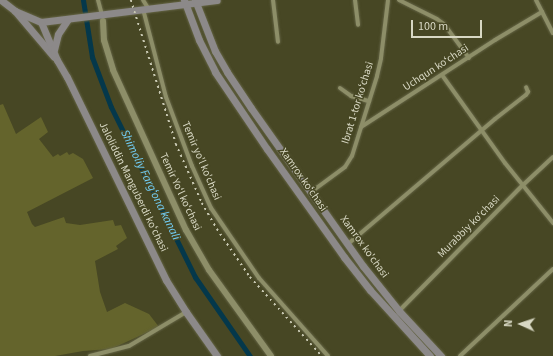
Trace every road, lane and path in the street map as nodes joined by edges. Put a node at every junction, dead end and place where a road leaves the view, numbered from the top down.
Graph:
1 (1, 0) edge
2 (98, 0) edge
3 (143, 0) edge
4 (218, 0) edge
5 (273, 0) edge
6 (355, 0) edge
7 (388, 0) edge
8 (399, 0) edge
9 (536, 0) edge
10 (195, 1) edge
11 (184, 2) edge
12 (146, 8) junction
13 (14, 11) junction
14 (542, 12) junction
15 (102, 18) junction
16 (71, 19) junction
17 (41, 22) junction
18 (358, 25) dead end
19 (553, 33) edge
20 (278, 42) dead end
21 (54, 50) junction
22 (469, 58) junction
23 (58, 60) junction
24 (442, 75) junction
25 (526, 87) dead end
26 (340, 88) dead end
27 (369, 101) junction
28 (361, 127) junction
29 (482, 131) junction
30 (553, 157) edge
31 (523, 185) junction
32 (311, 192) junction
33 (322, 208) junction
34 (313, 214) junction
35 (553, 223) edge
36 (348, 244) junction
37 (553, 269) edge
38 (399, 311) junction
39 (186, 312) junction
40 (90, 356) edge
41 (217, 356) edge
42 (271, 356) edge
43 (328, 356) edge
44 (430, 356) edge
45 (441, 356) edge
46 (460, 356) edge

1 - 13 main road
2 - 15 street
3 - 12 street
4 - 10 main road
5 - 20 street
6 - 18 street
7 - 27 street, Ibrat 1-tor koʻchasi
8 - 22 street
9 - 14 street
10 - 11 main road
10 - 32 main road, Xamrox ko'chasi
11 - 12 main road
11 - 34 main road, Xamrox koʻchasi
12 - 15 main road
12 - 43 street, Temir yo'l ko'chasi
13 - 17 main road
13 - 23 main road
14 - 19 street
14 - 22 street, Uchqun koʻchasi
15 - 16 main road
15 - 42 street, Temir Yoʻl koʻchasi
16 - 17 main road
16 - 21 main road
17 - 21 main road, Jaloliddin Manguberdi koʻchasi
21 - 23 main road, Jaloliddin Manguberdi koʻchasi
22 - 24 street, Uchqun koʻchasi
23 - 39 main road, Jaloliddin Manguberdi koʻchasi
24 - 28 street, Uchqun koʻchasi
24 - 29 street
25 - 29 street
26 - 27 street
27 - 28 street, Ibrat 1-tor koʻchasi
28 - 32 street, Ibrat 1-tor koʻchasi
29 - 31 street
29 - 36 street
30 - 31 street, Murabbiy ko‘chasi
31 - 35 street
31 - 38 street, Murabbiy ko‘chasi
32 - 33 main road, Xamrox ko'chasi
33 - 34 street
33 - 36 main road, Xamrox ko'chasi
34 - 44 main road, Xamrox koʻchasi
36 - 38 main road, Xamrox ko'chasi
37 - 46 street
38 - 45 main road, Xamrox ko'chasi
39 - 40 street
39 - 41 main road, Jaloliddin Manguberdi koʻchasi

